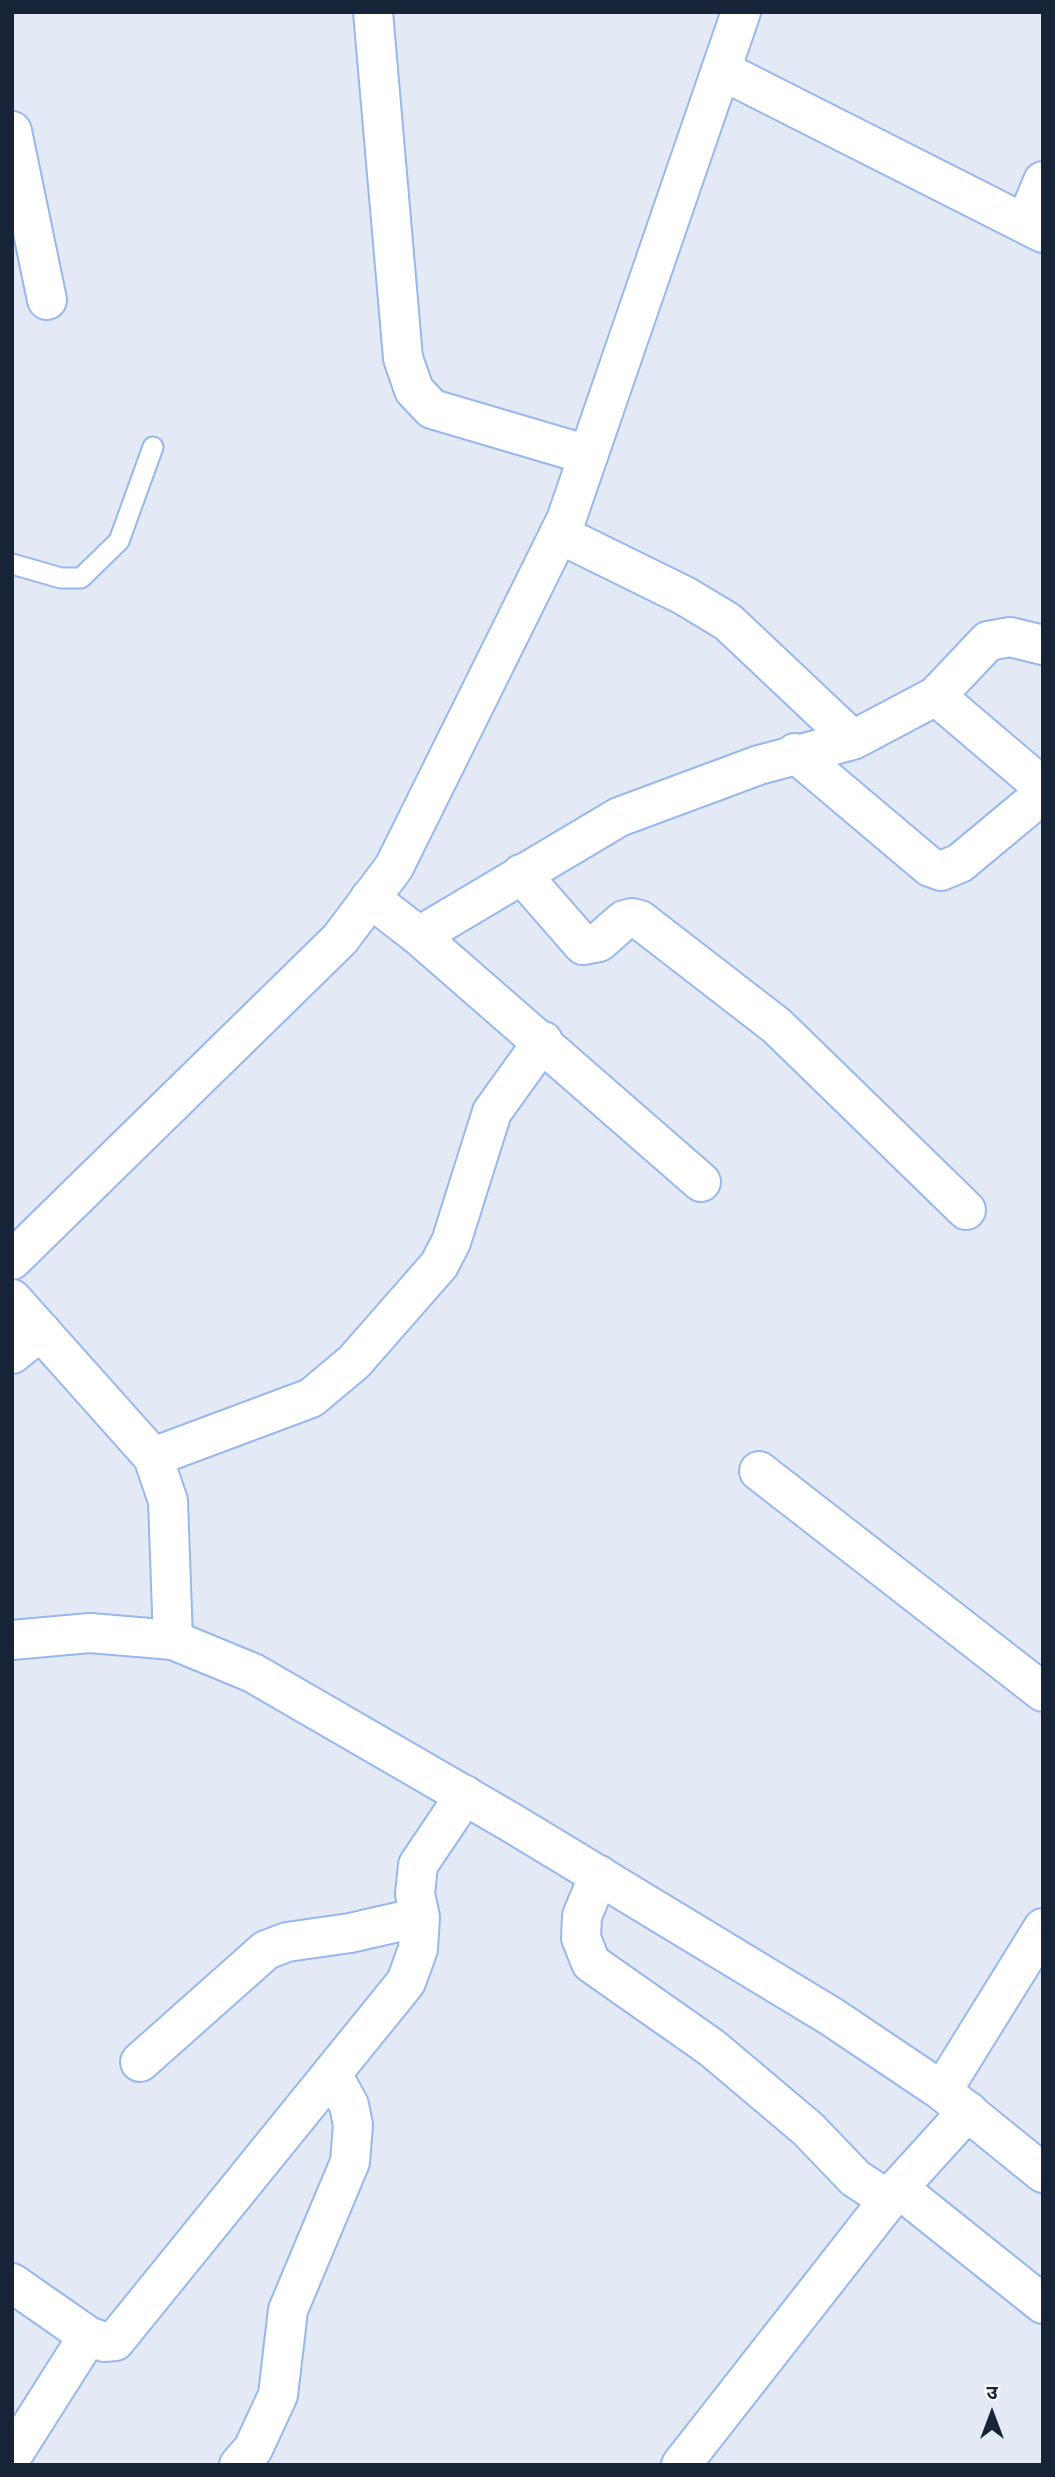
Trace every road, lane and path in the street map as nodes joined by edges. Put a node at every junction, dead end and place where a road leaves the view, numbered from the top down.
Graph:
1 (373, 12) edge
2 (741, 12) edge
3 (721, 70) junction
4 (12, 131) edge
5 (1043, 181) edge
6 (1034, 228) edge
7 (47, 300) dead end
8 (153, 447) dead end
9 (589, 455) junction
10 (559, 534) junction
11 (12, 565) edge
12 (1043, 645) edge
13 (936, 696) junction
14 (853, 740) junction
15 (795, 753) junction
16 (1043, 787) edge
17 (1043, 793) edge
18 (521, 874) junction
19 (370, 898) junction
20 (419, 936) junction
21 (544, 1041) junction
22 (701, 1182) dead end
23 (967, 1210) dead end
24 (12, 1260) edge
25 (12, 1299) edge
26 (27, 1342) edge
27 (153, 1457) junction
28 (759, 1471) dead end
29 (12, 1640) edge
30 (173, 1640) junction
31 (1043, 1692) edge
32 (465, 1796) junction
33 (599, 1875) junction
34 (421, 1917) junction
35 (1043, 1928) edge
36 (140, 2062) dead end
37 (332, 2074) junction
38 (955, 2101) junction
39 (1043, 2173) edge
40 (893, 2194) junction
41 (12, 2283) edge
42 (1043, 2304) edge
43 (88, 2336) junction
44 (12, 2456) edge
45 (239, 2465) edge
46 (681, 2465) edge

1 - 9 street
2 - 3 street
3 - 6 street
3 - 9 street
4 - 7 street
5 - 6 street
8 - 11 lane
9 - 10 street
10 - 14 street
10 - 19 street
12 - 13 street
13 - 14 street
13 - 16 street
14 - 15 street
15 - 17 street
15 - 18 street
18 - 20 street
18 - 23 street
19 - 20 street
19 - 24 street
20 - 21 street
21 - 22 street
21 - 27 street
25 - 26 street
26 - 27 street
27 - 30 street
28 - 31 street
29 - 30 street
30 - 32 street
32 - 33 street
32 - 34 street
33 - 38 street
33 - 40 street
34 - 36 street
34 - 37 street
35 - 38 street
37 - 43 street
37 - 45 street
38 - 39 street
38 - 40 street
40 - 42 street
40 - 46 street
41 - 43 street
43 - 44 street

